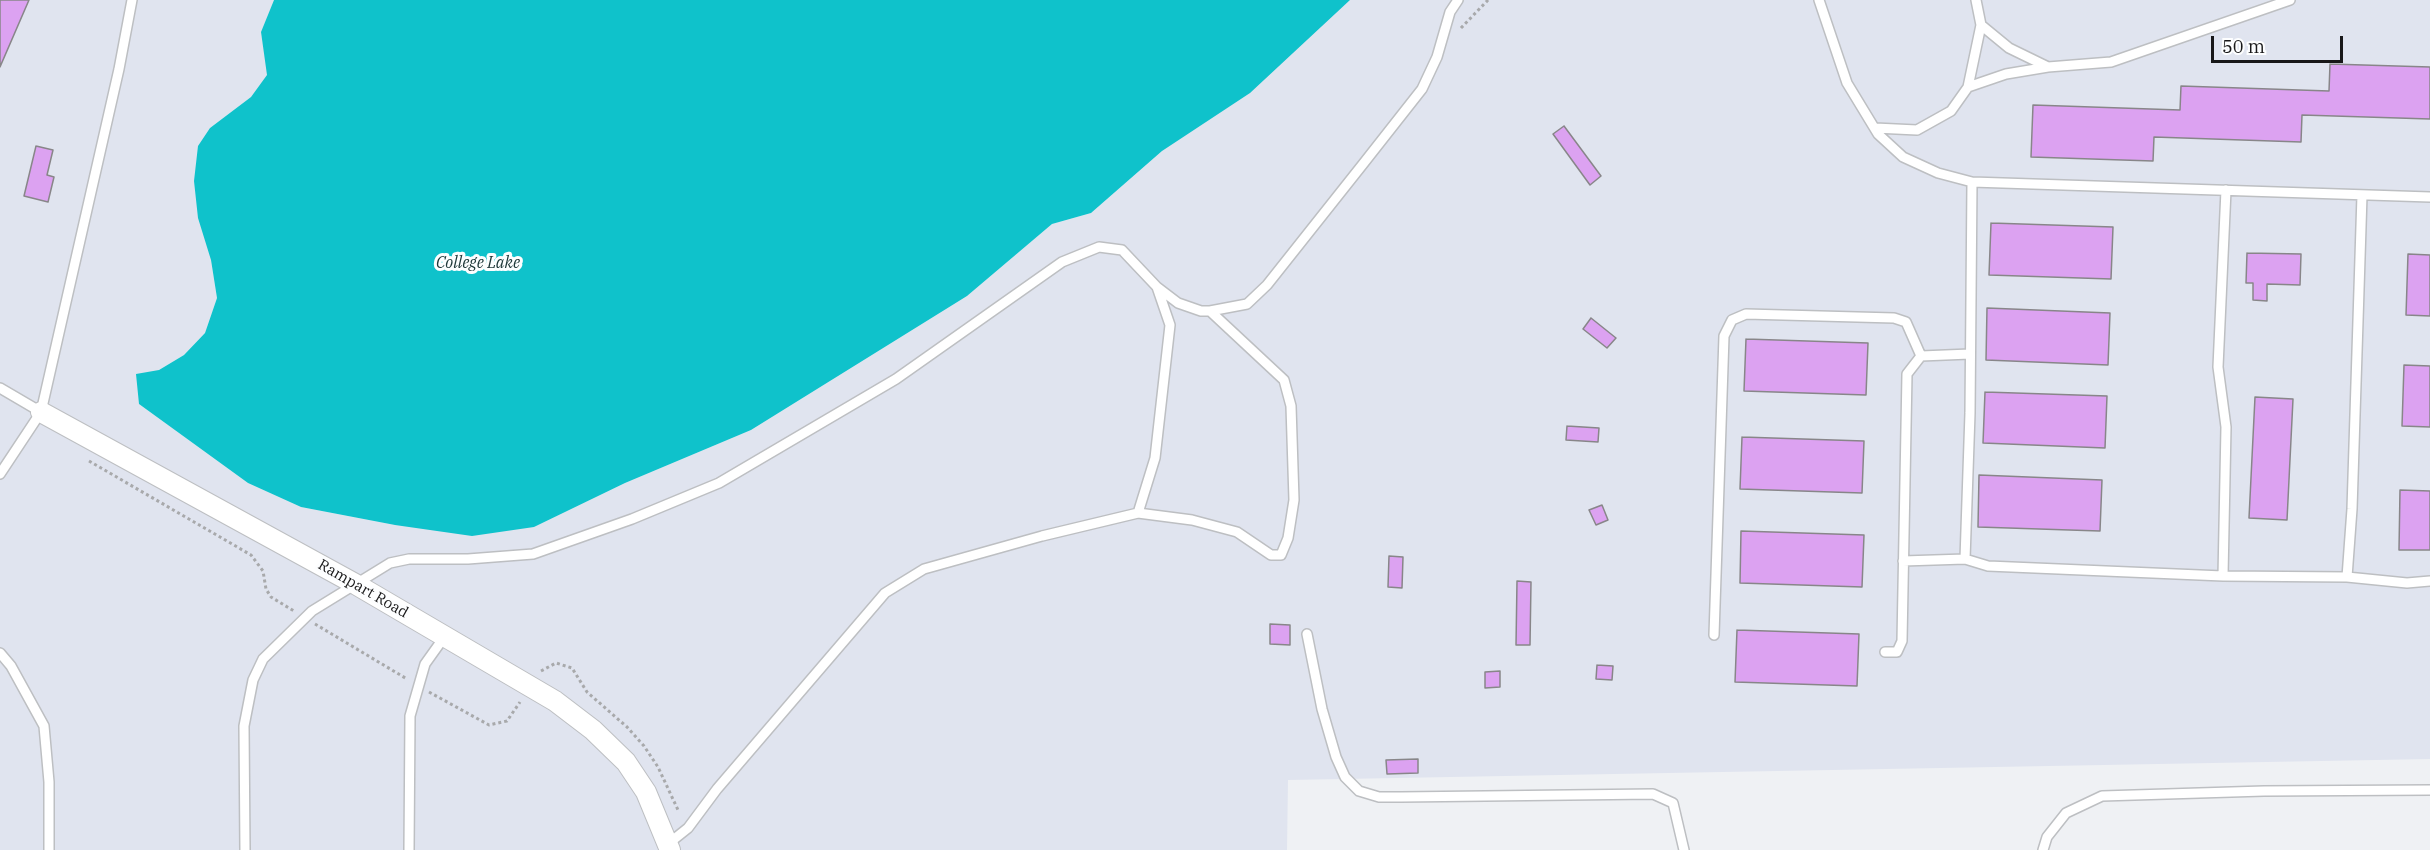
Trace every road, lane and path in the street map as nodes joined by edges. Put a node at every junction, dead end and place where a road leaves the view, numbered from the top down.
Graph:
1 (132, 0) edge
2 (1458, 0) edge
3 (1488, 0) edge
4 (1819, 0) edge
5 (1976, 0) edge
6 (2289, 0) edge
7 (1981, 26) junction
8 (1457, 32) dead end
9 (2048, 67) junction
10 (1968, 87) junction
11 (1875, 128) junction
12 (1972, 183) junction
13 (2226, 190) junction
14 (2362, 195) junction
15 (2430, 197) edge
16 (1157, 287) junction
17 (1210, 311) junction
18 (1970, 354) junction
19 (1921, 356) junction
20 (0, 388) edge
21 (41, 412) junction
22 (87, 459) dead end
23 (0, 474) edge
24 (1138, 513) junction
25 (1965, 559) junction
26 (1903, 561) junction
27 (2223, 576) junction
28 (2347, 576) junction
29 (2430, 581) edge
30 (357, 585) junction
31 (294, 612) dead end
32 (309, 621) dead end
33 (1307, 634) dead end
34 (1714, 635) dead end
35 (445, 636) junction
36 (1885, 652) dead end
37 (0, 653) edge
38 (539, 673) dead end
39 (407, 679) dead end
40 (429, 692) dead end
41 (524, 694) dead end
42 (2430, 790) edge
43 (678, 810) dead end
44 (669, 847) edge
45 (49, 850) edge
46 (245, 850) edge
47 (409, 850) edge
48 (1684, 850) edge
49 (2043, 850) edge

1 - 21 lane
2 - 17 lane
3 - 8 path
4 - 11 lane
5 - 7 lane
6 - 9 lane
7 - 9 lane
7 - 10 lane
9 - 10 lane
10 - 11 lane
11 - 12 lane
12 - 13 lane
12 - 18 lane
13 - 14 lane
13 - 27 lane
14 - 15 lane
14 - 28 lane
16 - 17 lane
16 - 24 lane
16 - 30 lane
17 - 24 lane
18 - 19 lane
18 - 25 lane
19 - 26 lane
19 - 34 lane
20 - 21 lane, Rampart Road
21 - 23 lane
21 - 30 street, Rampart Road
22 - 31 path
24 - 44 lane
25 - 26 lane
25 - 27 lane
26 - 36 lane
27 - 28 lane
28 - 29 lane
30 - 35 street, Rampart Road
30 - 46 lane
32 - 39 path
33 - 48 lane
35 - 44 street, Rampart Road
35 - 47 lane
37 - 45 lane
38 - 43 path
40 - 41 path
42 - 49 lane

